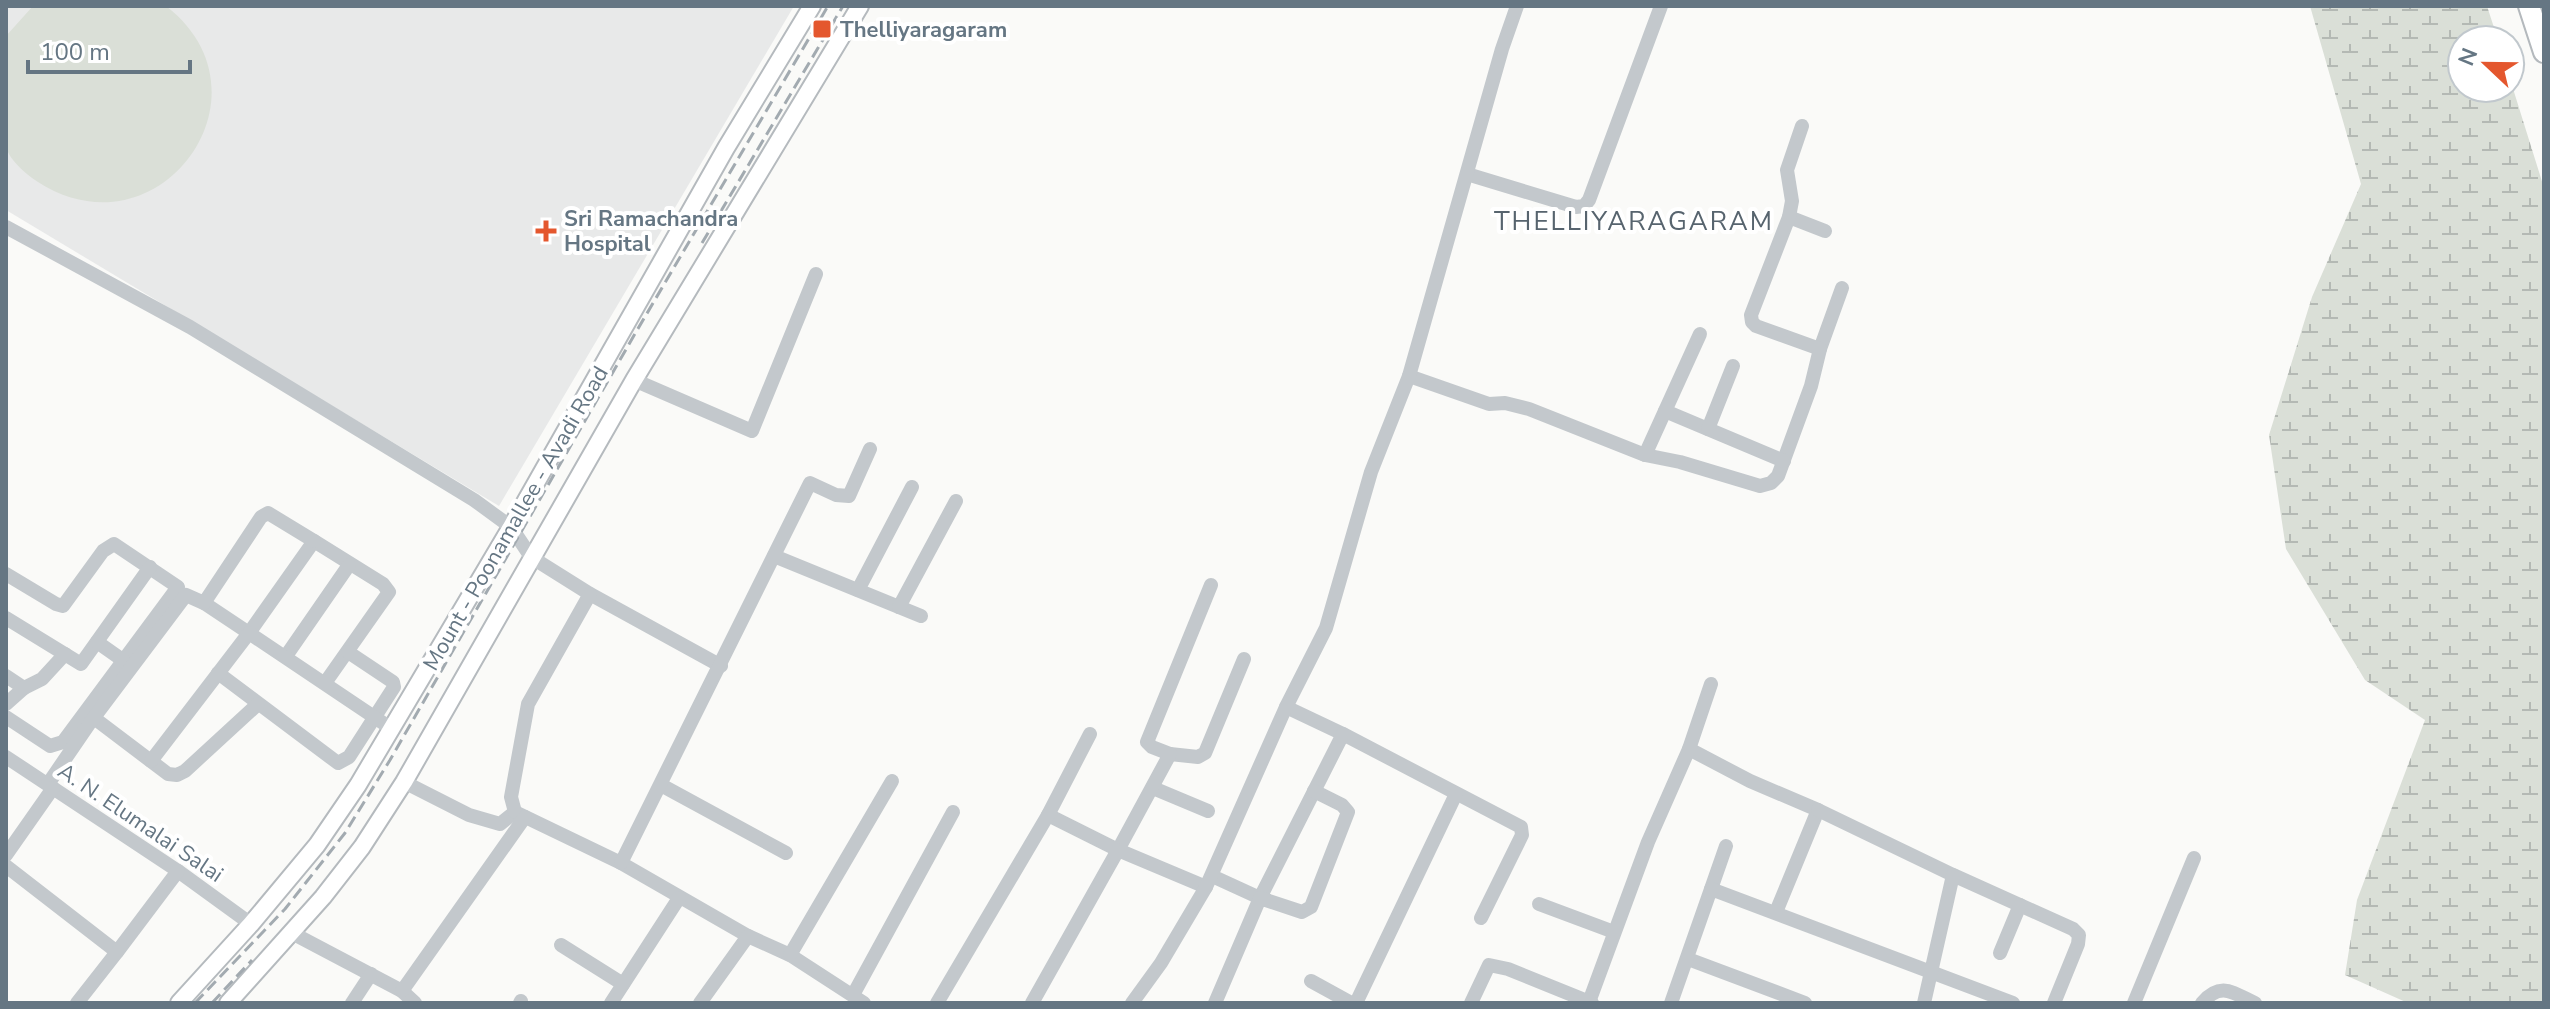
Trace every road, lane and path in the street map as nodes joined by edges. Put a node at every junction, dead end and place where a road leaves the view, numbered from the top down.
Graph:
1 (812, 6) edge
2 (860, 6) edge
3 (1517, 6) edge
4 (1661, 6) edge
5 (2529, 6) edge
6 (2544, 52) edge
7 (1802, 126) dead end
8 (1467, 174) junction
9 (1789, 217) junction
10 (6, 227) edge
11 (1825, 231) dead end
12 (816, 274) dead end
13 (1842, 288) dead end
14 (1700, 334) dead end
15 (1820, 349) junction
16 (1733, 366) dead end
17 (1409, 376) junction
18 (634, 380) junction
19 (1665, 411) junction
20 (1708, 429) junction
21 (870, 449) dead end
22 (1645, 455) junction
23 (1784, 461) junction
24 (912, 487) dead end
25 (956, 501) dead end
26 (511, 527) junction
27 (314, 541) junction
28 (774, 556) junction
29 (531, 557) junction
30 (349, 565) junction
31 (150, 567) junction
32 (6, 574) edge
33 (1211, 585) dead end
34 (858, 590) junction
35 (590, 594) junction
36 (204, 603) junction
37 (899, 607) junction
38 (921, 616) dead end
39 (6, 618) edge
40 (249, 633) junction
41 (97, 642) junction
42 (348, 652) junction
43 (65, 654) junction
44 (286, 656) junction
45 (1244, 659) dead end
46 (124, 661) junction
47 (721, 666) junction
48 (218, 673) junction
49 (6, 676) edge
50 (325, 683) junction
51 (1711, 684) dead end
52 (24, 688) junction
53 (6, 704) edge
54 (258, 704) junction
55 (1286, 707) junction
56 (6, 717) edge
57 (375, 717) junction
58 (94, 718) junction
59 (392, 729) junction
60 (1090, 734) dead end
61 (1343, 734) junction
62 (1689, 749) junction
63 (1170, 754) junction
64 (6, 757) edge
65 (151, 761) junction
66 (892, 781) dead end
67 (404, 782) junction
68 (661, 785) junction
69 (51, 786) junction
70 (1153, 788) junction
71 (1314, 791) junction
72 (1456, 794) junction
73 (1818, 810) junction
74 (1208, 811) dead end
75 (953, 812) dead end
76 (520, 814) junction
77 (1048, 815) junction
78 (1726, 846) dead end
79 (1118, 850) junction
80 (786, 853) dead end
81 (6, 855) edge
82 (2194, 858) dead end
83 (621, 863) junction
84 (6, 866) edge
85 (178, 871) junction
86 (1953, 875) junction
87 (1209, 882) junction
88 (1711, 889) junction
89 (679, 898) junction
90 (1260, 898) junction
91 (1539, 904) dead end
92 (2020, 905) junction
93 (1776, 912) junction
94 (1481, 918) dead end
95 (251, 924) junction
96 (1614, 932) junction
97 (292, 933) junction
98 (748, 936) junction
99 (561, 945) dead end
100 (117, 952) junction
101 (2000, 953) dead end
102 (790, 955) junction
103 (1688, 959) junction
104 (1931, 973) junction
105 (371, 974) junction
106 (1311, 981) dead end
107 (623, 984) junction
108 (402, 991) junction
109 (858, 999) edge
110 (184, 1002) edge
111 (1591, 1002) edge
112 (77, 1003) edge
113 (228, 1003) edge
114 (352, 1003) edge
115 (415, 1003) edge
116 (611, 1003) edge
117 (700, 1003) edge
118 (937, 1003) edge
119 (1032, 1003) edge
120 (1132, 1003) edge
121 (1215, 1003) edge
122 (1353, 1003) edge
123 (1471, 1003) edge
124 (1671, 1003) edge
125 (1805, 1003) edge
126 (1924, 1003) edge
127 (2013, 1003) edge
128 (2054, 1003) edge
129 (2134, 1003) edge
130 (2202, 1003) edge
131 (2255, 1003) edge

1 - 26 main road, Mount - Poonamallee - Avadi Road
2 - 18 main road, Mount - Poonamallee - Avadi Road
3 - 8 street
4 - 8 street
5 - 6 highway
7 - 9 street
8 - 17 street
9 - 11 street
9 - 15 street
10 - 26 street
12 - 18 street
13 - 15 street
14 - 19 street
15 - 23 street
16 - 20 street
17 - 22 street
17 - 55 street
18 - 29 main road, Mount - Poonamallee - Avadi Road
19 - 20 street
19 - 22 street
20 - 23 street
21 - 28 street
22 - 23 street
24 - 34 street
25 - 37 street
26 - 29 street
26 - 59 main road, Mount - Poonamallee - Avadi Road
27 - 30 street
27 - 36 street
27 - 40 street
28 - 34 street
28 - 47 street
29 - 35 street
29 - 67 main road, Mount - Poonamallee - Avadi Road
30 - 42 street
30 - 44 street
31 - 32 street
31 - 41 street
31 - 46 street
33 - 63 street
34 - 37 street
35 - 47 street
35 - 76 street
36 - 40 street
36 - 58 street
37 - 38 street
39 - 43 street
40 - 44 street
40 - 48 street
41 - 43 street
41 - 46 street
42 - 50 street
42 - 57 street
43 - 52 street
44 - 50 street
45 - 63 street
46 - 56 street
47 - 68 street
48 - 54 street
48 - 65 street
49 - 52 street
50 - 57 street
51 - 62 street
52 - 53 street
54 - 57 street
54 - 65 street
55 - 61 street
55 - 87 street
57 - 59 street
58 - 65 street
58 - 69 street
59 - 95 main road, Mount - Poonamallee - Avadi Road
60 - 77 street
61 - 71 street
61 - 72 street
62 - 73 street
62 - 96 street
63 - 70 street
64 - 69 street, A. N. Elumalai Salai
66 - 102 street
67 - 76 street
67 - 97 main road, Mount - Poonamallee - Avadi Road
68 - 80 street
68 - 83 street
69 - 81 street
69 - 85 street, A. N. Elumalai Salai
70 - 74 street
70 - 79 street
71 - 90 street
71 - 90 street
72 - 94 street
72 - 122 street
73 - 86 street
73 - 93 street
75 - 109 street
76 - 83 street
76 - 108 street
77 - 79 street
77 - 118 street
78 - 88 street
79 - 87 street
79 - 119 street
82 - 129 street
83 - 89 street
84 - 100 street
85 - 95 street, A. N. Elumalai Salai
85 - 100 street
86 - 92 street
86 - 104 street
87 - 90 street
87 - 120 street
88 - 93 street
88 - 103 street
89 - 98 street
89 - 107 street
90 - 121 street
91 - 96 street
92 - 101 street
92 - 128 street
93 - 104 street
95 - 110 main road, Mount - Poonamallee - Avadi Road
96 - 111 street
97 - 105 street
97 - 113 main road, Mount - Poonamallee - Avadi Road
98 - 102 street
98 - 117 street
99 - 107 street
100 - 112 street
102 - 109 street
103 - 124 street
103 - 125 street
104 - 126 street
104 - 127 street
105 - 108 street
105 - 114 street
106 - 122 street
107 - 116 street
108 - 115 street
111 - 123 street
130 - 131 street

